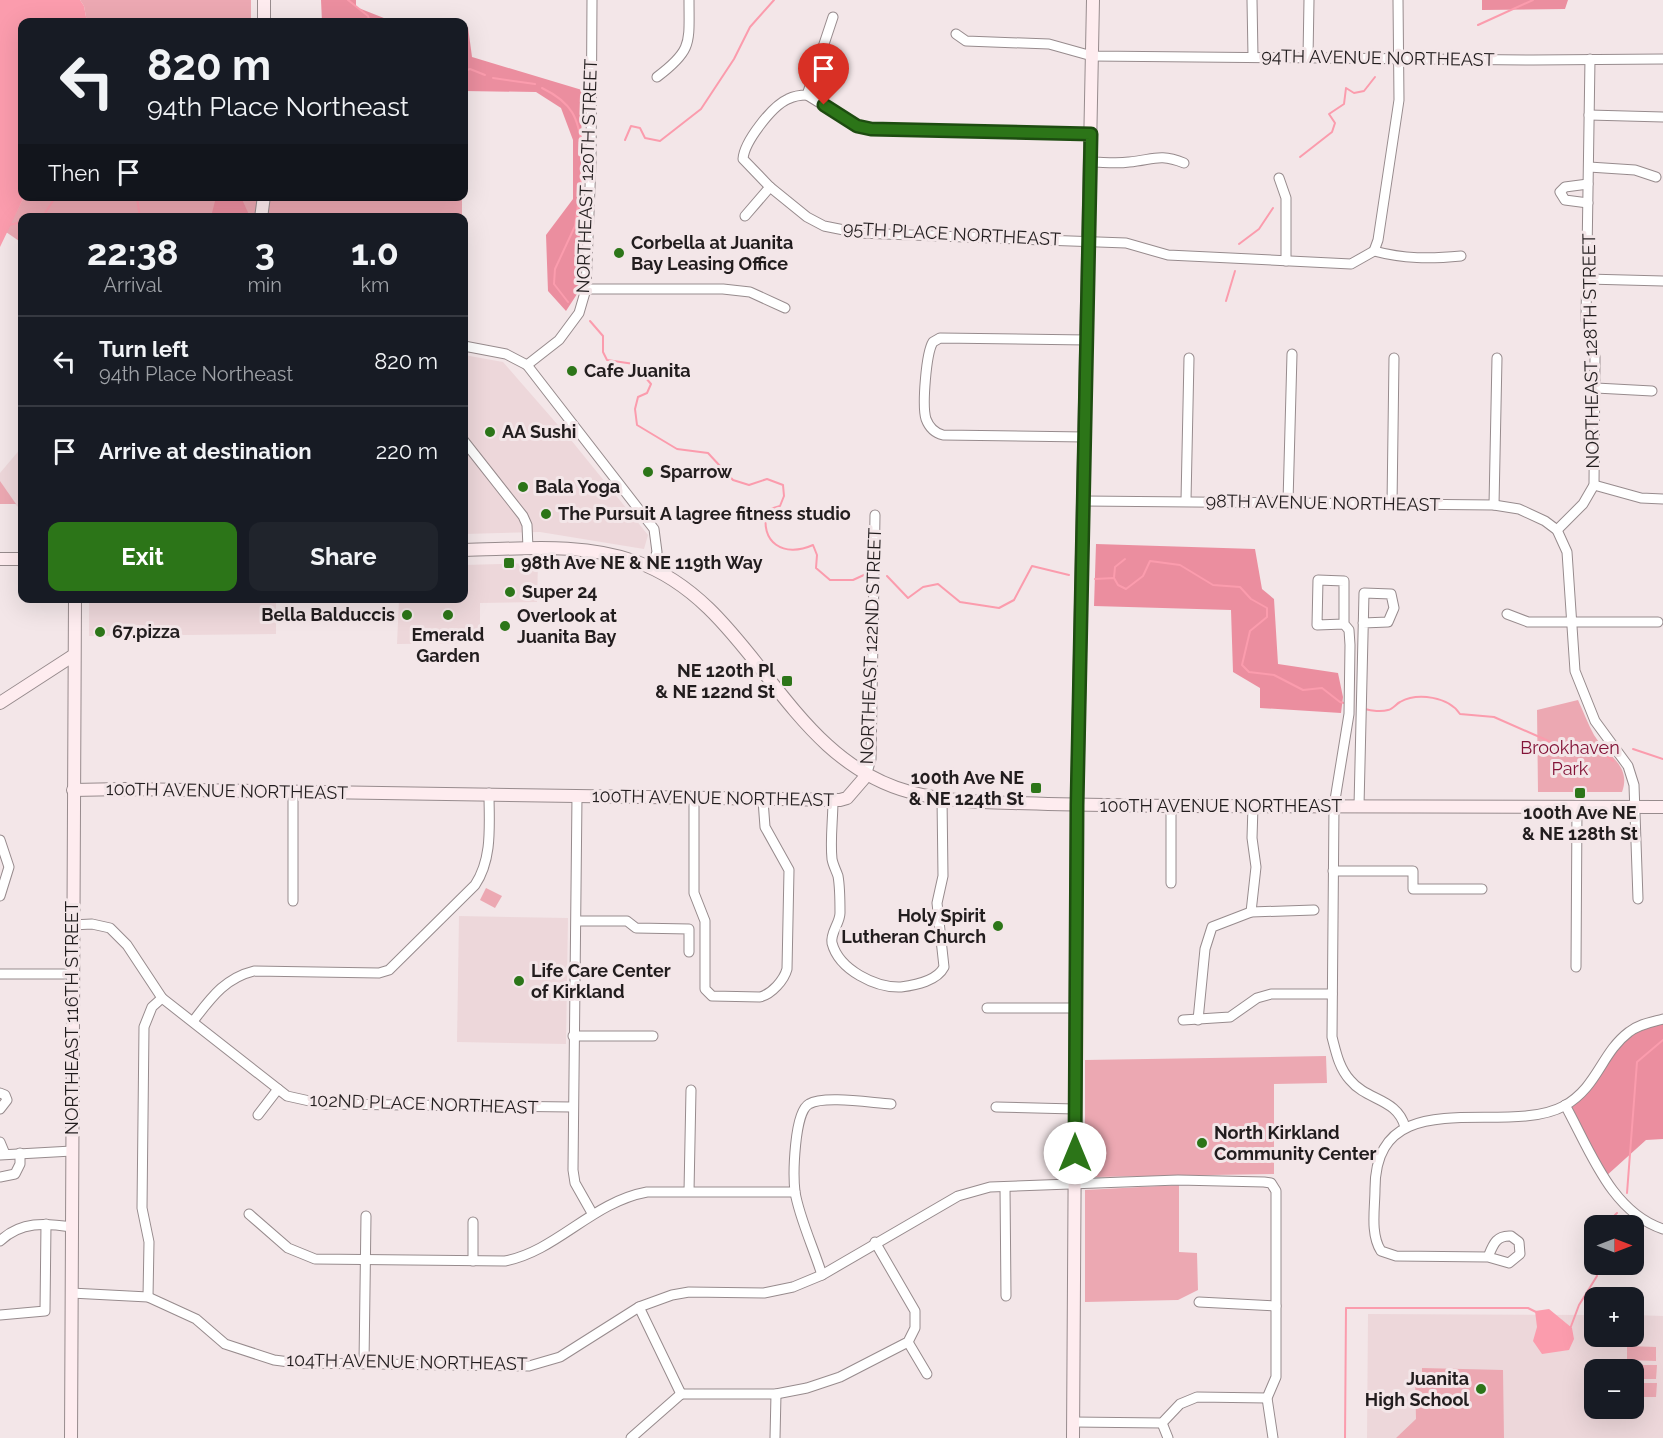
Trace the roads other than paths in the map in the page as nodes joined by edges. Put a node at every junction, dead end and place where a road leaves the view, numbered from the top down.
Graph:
1 (264, 0) edge
2 (592, 0) edge
3 (689, 0) edge
4 (1094, 0) edge
5 (1252, 0) edge
6 (1308, 0) edge
7 (1398, 0) edge
8 (833, 17) dead end
9 (264, 18) edge
10 (956, 34) dead end
11 (1092, 56) junction
12 (1253, 56) junction
13 (1308, 57) junction
14 (1400, 58) junction
15 (1590, 59) junction
16 (1663, 59) edge
17 (657, 77) dead end
18 (807, 95) junction
19 (1589, 115) junction
20 (1663, 117) edge
21 (1091, 134) junction
22 (1091, 162) junction
23 (1184, 163) dead end
24 (1588, 168) junction
25 (1656, 177) dead end
26 (1279, 178) dead end
27 (1588, 184) junction
28 (770, 187) junction
29 (1588, 203) junction
30 (745, 216) dead end
31 (1089, 240) junction
32 (1374, 251) junction
33 (1461, 256) dead end
34 (1286, 261) junction
35 (1587, 279) junction
36 (1663, 281) edge
37 (586, 289) junction
38 (785, 308) dead end
39 (1087, 340) junction
40 (468, 347) edge
41 (1292, 354) dead end
42 (1189, 358) dead end
43 (1394, 358) dead end
44 (1497, 358) dead end
45 (527, 365) junction
46 (1596, 388) junction
47 (1652, 391) dead end
48 (1085, 437) junction
49 (468, 446) edge
50 (1594, 485) junction
51 (1663, 499) edge
52 (1186, 500) junction
53 (1084, 501) junction
54 (1288, 502) junction
55 (1392, 504) junction
56 (1494, 505) junction
57 (875, 514) dead end
58 (1557, 530) junction
59 (528, 549) junction
60 (468, 550) edge
61 (0, 559) edge
62 (18, 559) edge
63 (651, 568) junction
64 (75, 603) edge
65 (1508, 614) dead end
66 (1571, 621) junction
67 (1658, 622) dead end
68 (1363, 623) dead end
69 (1344, 624) junction
70 (74, 655) junction
71 (0, 703) edge
72 (866, 776) junction
73 (73, 790) junction
74 (294, 792) junction
75 (489, 794) junction
76 (578, 796) junction
77 (694, 798) junction
78 (942, 798) junction
79 (763, 800) junction
80 (833, 800) junction
81 (1077, 805) junction
82 (1171, 806) junction
83 (1253, 806) junction
84 (1334, 806) junction
85 (1359, 806) junction
86 (1577, 807) junction
87 (1636, 807) junction
88 (1663, 807) edge
89 (0, 840) edge
90 (1333, 871) junction
91 (1171, 883) dead end
92 (1482, 890) dead end
93 (0, 896) edge
94 (1638, 899) dead end
95 (293, 901) dead end
96 (1314, 910) dead end
97 (1251, 912) junction
98 (577, 921) junction
99 (72, 925) junction
100 (689, 952) dead end
101 (1576, 967) dead end
102 (0, 974) edge
103 (72, 974) junction
104 (1332, 994) junction
105 (162, 998) junction
106 (987, 1008) dead end
107 (1075, 1008) junction
108 (1663, 1019) edge
109 (194, 1020) junction
110 (1183, 1020) dead end
111 (1198, 1020) junction
112 (573, 1036) junction
113 (653, 1036) dead end
114 (278, 1089) junction
115 (691, 1090) dead end
116 (0, 1093) edge
117 (891, 1104) dead end
118 (1565, 1105) junction
119 (573, 1107) junction
120 (996, 1107) dead end
121 (0, 1109) edge
122 (1075, 1109) junction
123 (258, 1115) dead end
124 (1406, 1127) junction
125 (0, 1142) edge
126 (72, 1151) junction
127 (20, 1153) junction
128 (3, 1155) edge
129 (0, 1177) edge
130 (1075, 1183) junction
131 (1005, 1187) junction
132 (690, 1191) junction
133 (795, 1192) junction
134 (592, 1213) junction
135 (249, 1214) dead end
136 (366, 1216) dead end
137 (473, 1222) dead end
138 (46, 1224) junction
139 (72, 1227) junction
140 (1663, 1229) edge
141 (0, 1241) edge
142 (875, 1242) junction
143 (1488, 1257) dead end
144 (366, 1260) junction
145 (473, 1261) junction
146 (822, 1275) junction
147 (71, 1293) junction
148 (1006, 1296) dead end
149 (148, 1297) junction
150 (1199, 1302) dead end
151 (1276, 1306) junction
152 (639, 1307) junction
153 (0, 1315) edge
154 (908, 1341) junction
155 (364, 1363) junction
156 (927, 1374) dead end
157 (681, 1394) junction
158 (776, 1394) junction
159 (1267, 1398) junction
160 (1073, 1422) junction
161 (1162, 1423) junction
162 (70, 1438) edge
163 (631, 1438) edge
164 (775, 1438) edge
165 (1073, 1438) edge
166 (1167, 1438) edge
167 (1273, 1438) edge

1 - 9 street
2 - 37 street, NORTHEAST 120TH STREET
3 - 17 street
4 - 11 street
5 - 12 street
6 - 13 street
7 - 14 street
8 - 18 street
10 - 11 street, 94TH AVENUE NORTHEAST
11 - 12 street, 94TH AVENUE NORTHEAST
11 - 21 street
12 - 13 street, 94TH AVENUE NORTHEAST
13 - 14 street, 94TH AVENUE NORTHEAST
14 - 15 street, 94TH AVENUE NORTHEAST
14 - 32 street
15 - 16 street, 94TH AVENUE NORTHEAST
15 - 19 street, NORTHEAST 128TH STREET
18 - 21 street
18 - 28 street, 95TH PLACE NORTHEAST
19 - 20 street
19 - 24 street, NORTHEAST 128TH STREET
21 - 22 street
22 - 23 street
22 - 31 street
24 - 25 street
24 - 27 street, NORTHEAST 128TH STREET
26 - 34 street
27 - 29 street, NORTHEAST 128TH STREET
27 - 29 street
28 - 30 street
28 - 31 street, 95TH PLACE NORTHEAST
29 - 35 street, NORTHEAST 128TH STREET
31 - 34 street, 95TH PLACE NORTHEAST
31 - 39 street
32 - 33 street
32 - 34 street, 95TH PLACE NORTHEAST
35 - 36 street
35 - 46 street, NORTHEAST 128TH STREET
37 - 38 street
37 - 45 street, NORTHEAST 120TH STREET
39 - 48 street
39 - 48 street
40 - 45 street
41 - 54 street
42 - 52 street
43 - 55 street
44 - 56 street
45 - 63 street
46 - 47 street
46 - 50 street, NORTHEAST 128TH STREET
48 - 53 street
49 - 59 street
50 - 51 street
50 - 58 street, NORTHEAST 128TH STREET
52 - 53 street, 98TH AVENUE NORTHEAST
52 - 54 street, 98TH AVENUE NORTHEAST
53 - 81 street
54 - 55 street, 98TH AVENUE NORTHEAST
55 - 56 street, 98TH AVENUE NORTHEAST
56 - 58 street, 98TH AVENUE NORTHEAST
57 - 72 street, NORTHEAST 122ND STREET
58 - 66 street
59 - 60 street
59 - 63 street
61 - 62 street
63 - 72 street
64 - 70 street, NORTHEAST 116TH STREET
65 - 66 street
66 - 67 street
66 - 87 street
68 - 85 street
69 - 69 street
69 - 84 street
70 - 71 street
70 - 73 street, NORTHEAST 116TH STREET
72 - 78 street, 100TH AVENUE NORTHEAST
72 - 80 street, 100TH AVENUE NORTHEAST
73 - 74 street, 100TH AVENUE NORTHEAST
73 - 99 street, NORTHEAST 116TH STREET
74 - 75 street, 100TH AVENUE NORTHEAST
74 - 95 street
75 - 76 street, 100TH AVENUE NORTHEAST
75 - 109 street
76 - 77 street, 100TH AVENUE NORTHEAST
76 - 98 street
77 - 79 street, 100TH AVENUE NORTHEAST
77 - 79 street
78 - 80 street
78 - 81 street, 100TH AVENUE NORTHEAST
79 - 80 street, 100TH AVENUE NORTHEAST
81 - 82 street, 100TH AVENUE NORTHEAST
81 - 107 street
82 - 83 street, 100TH AVENUE NORTHEAST
82 - 91 street
83 - 84 street, 100TH AVENUE NORTHEAST
83 - 97 street
84 - 85 street, 100TH AVENUE NORTHEAST
84 - 90 street
85 - 86 street, 100TH AVENUE NORTHEAST
86 - 87 street, 100TH AVENUE NORTHEAST
86 - 101 street
87 - 88 street, 100TH AVENUE NORTHEAST
87 - 94 street
89 - 93 street
90 - 92 street
90 - 104 street
96 - 97 street
97 - 111 street
98 - 100 street
98 - 112 street
99 - 103 street, NORTHEAST 116TH STREET
99 - 105 street
102 - 103 street
103 - 126 street, NORTHEAST 116TH STREET
104 - 111 street
104 - 124 street
105 - 109 street, 102ND PLACE NORTHEAST
105 - 149 street
106 - 107 street
107 - 122 street
108 - 118 street
109 - 114 street, 102ND PLACE NORTHEAST
110 - 111 street
112 - 113 street
112 - 119 street
114 - 119 street, 102ND PLACE NORTHEAST
114 - 123 street
115 - 132 street
116 - 121 street
117 - 133 street
118 - 124 street
118 - 140 street
119 - 134 street
120 - 122 street
122 - 130 street
124 - 143 street
125 - 128 street
126 - 127 street
126 - 139 street, NORTHEAST 116TH STREET
127 - 128 street
127 - 129 street
130 - 131 street, 104TH AVENUE NORTHEAST
130 - 151 street, 104TH AVENUE NORTHEAST
130 - 160 street
131 - 142 street, 104TH AVENUE NORTHEAST
131 - 148 street
132 - 133 street
132 - 134 street
133 - 146 street
134 - 145 street
135 - 144 street
136 - 144 street
137 - 145 street
138 - 139 street
138 - 141 street
138 - 153 street
139 - 147 street, NORTHEAST 116TH STREET
142 - 146 street, 104TH AVENUE NORTHEAST
142 - 154 street
144 - 145 street
144 - 155 street
146 - 152 street, 104TH AVENUE NORTHEAST
147 - 149 street, 104TH AVENUE NORTHEAST
147 - 162 street, NORTHEAST 116TH STREET
149 - 155 street, 104TH AVENUE NORTHEAST
150 - 151 street
151 - 159 street
152 - 155 street, 104TH AVENUE NORTHEAST
152 - 157 street
154 - 156 street
154 - 158 street
157 - 158 street
157 - 163 street
158 - 164 street
159 - 161 street
159 - 167 street
160 - 161 street
160 - 165 street
161 - 166 street

